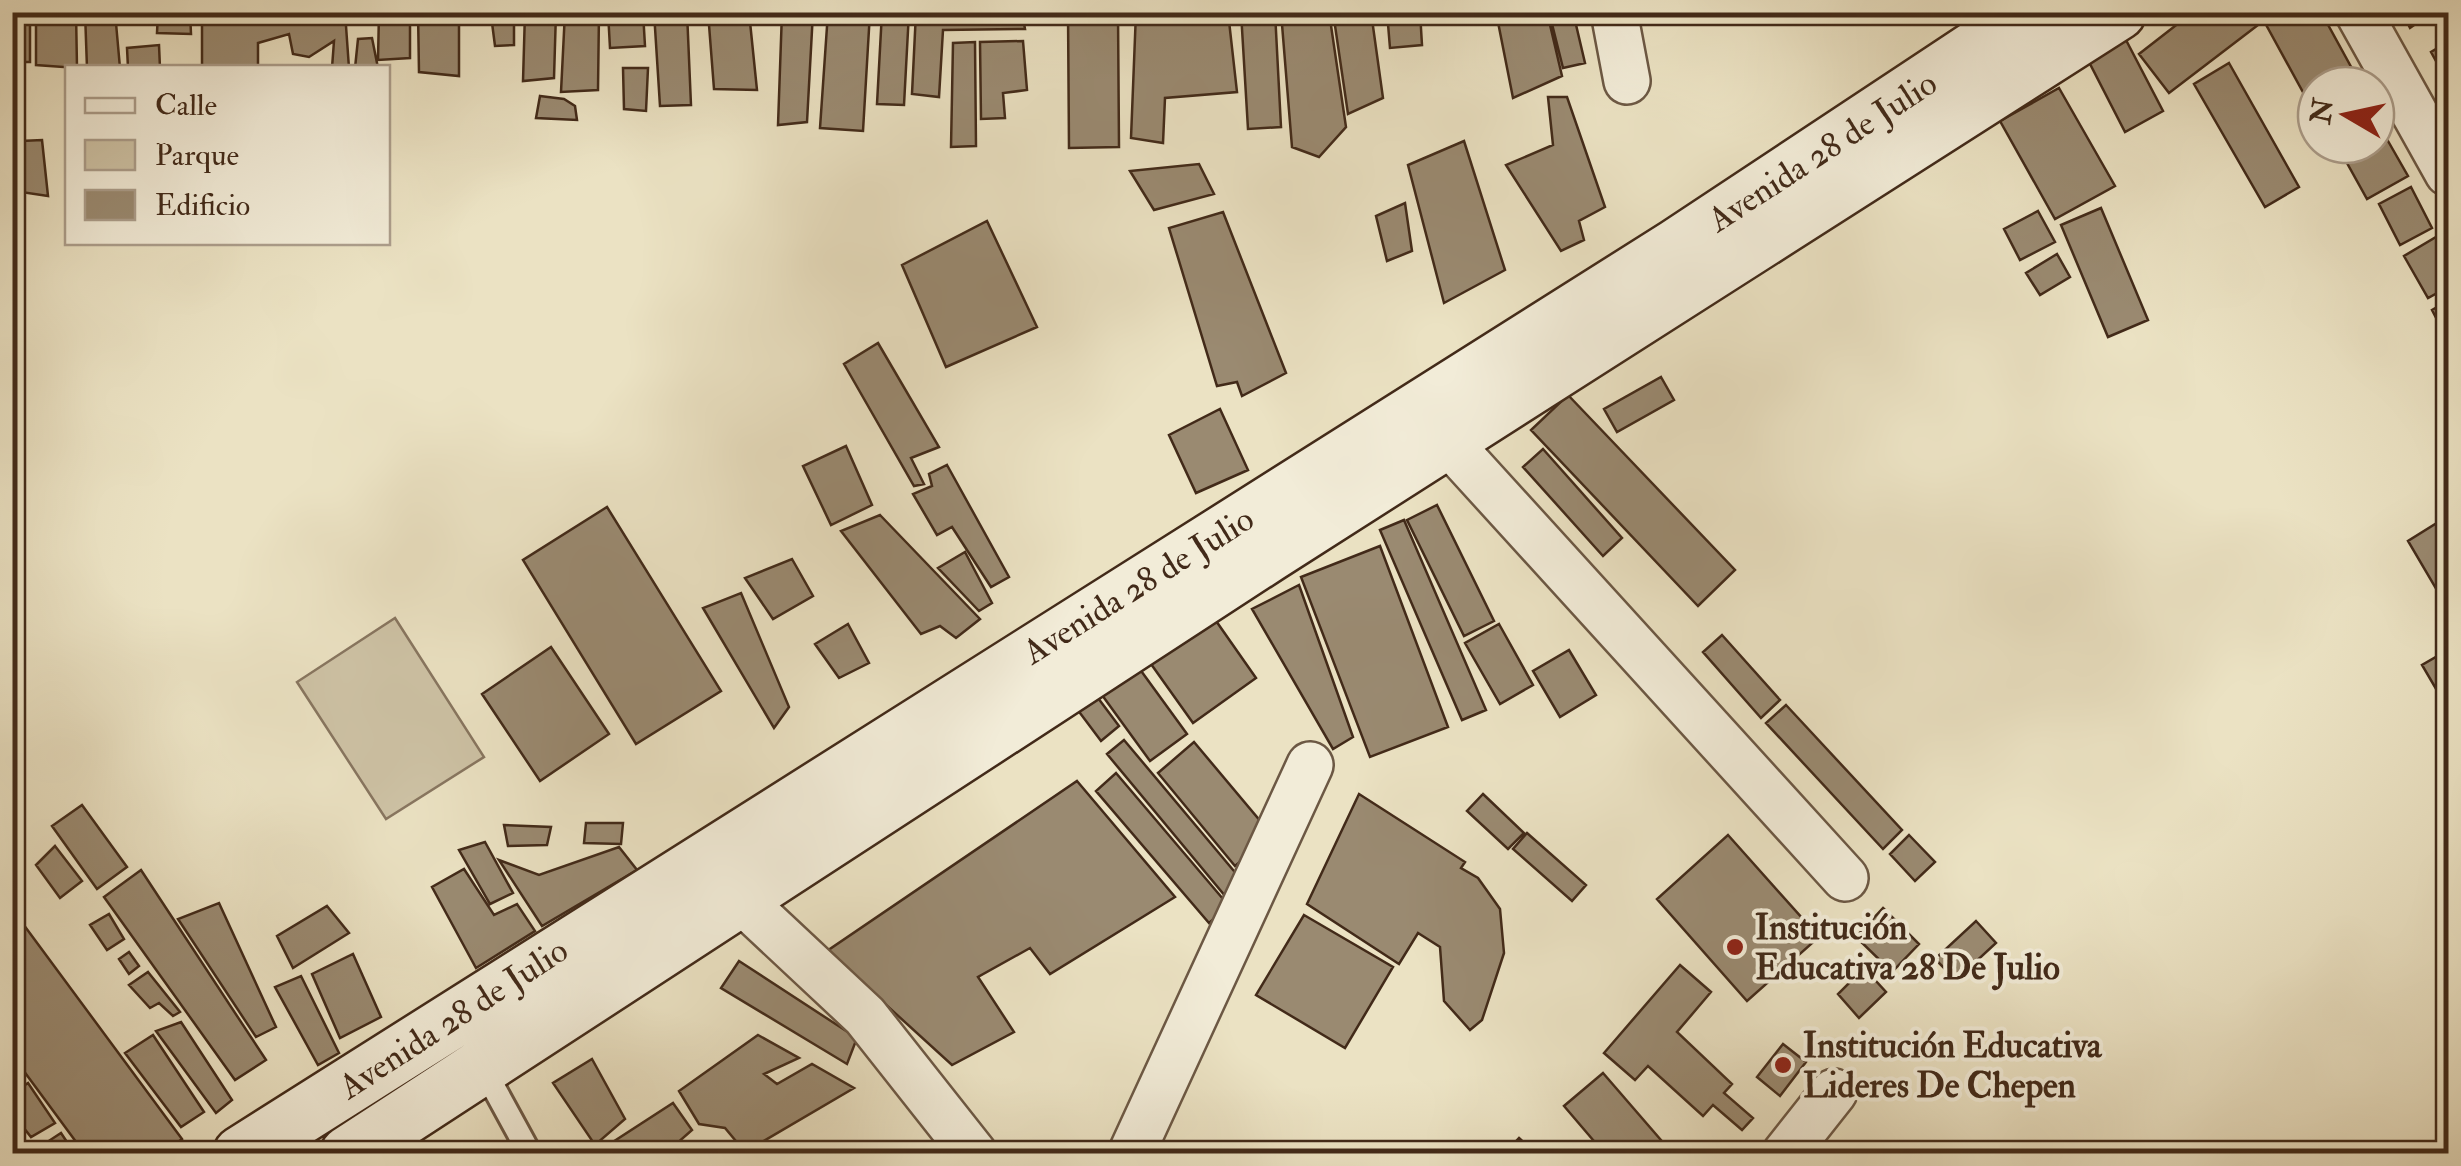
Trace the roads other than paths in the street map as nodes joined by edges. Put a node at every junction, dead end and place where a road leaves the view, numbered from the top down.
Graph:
1 (1614, 12) edge
2 (2032, 12) edge
3 (2118, 12) edge
4 (2358, 12) edge
5 (1627, 82) dead end
6 (2448, 174) edge
7 (1687, 265) junction
8 (1449, 442) junction
9 (1257, 536) junction
10 (1310, 766) dead end
11 (706, 857) junction
12 (1845, 878) dead end
13 (740, 899) junction
14 (482, 1066) junction
15 (1834, 1092) dead end
16 (241, 1154) edge
17 (348, 1154) edge
18 (530, 1154) edge
19 (974, 1154) edge
20 (1131, 1154) edge
21 (1784, 1154) edge

1 - 5 street
2 - 7 street, Avenida 28 de Julio
3 - 7 street, Avenida 28 de Julio
4 - 6 street
7 - 8 street, Avenida 28 de Julio
7 - 9 street, Avenida 28 de Julio
8 - 9 street, Avenida 28 de Julio
8 - 12 street
9 - 11 street, Avenida 28 de Julio
9 - 13 street, Avenida 28 de Julio
10 - 20 street
11 - 13 street
11 - 16 street, Avenida 28 de Julio
13 - 14 street, Avenida 28 de Julio
13 - 19 street
14 - 17 street, Avenida 28 de Julio
14 - 18 lane
15 - 21 street

